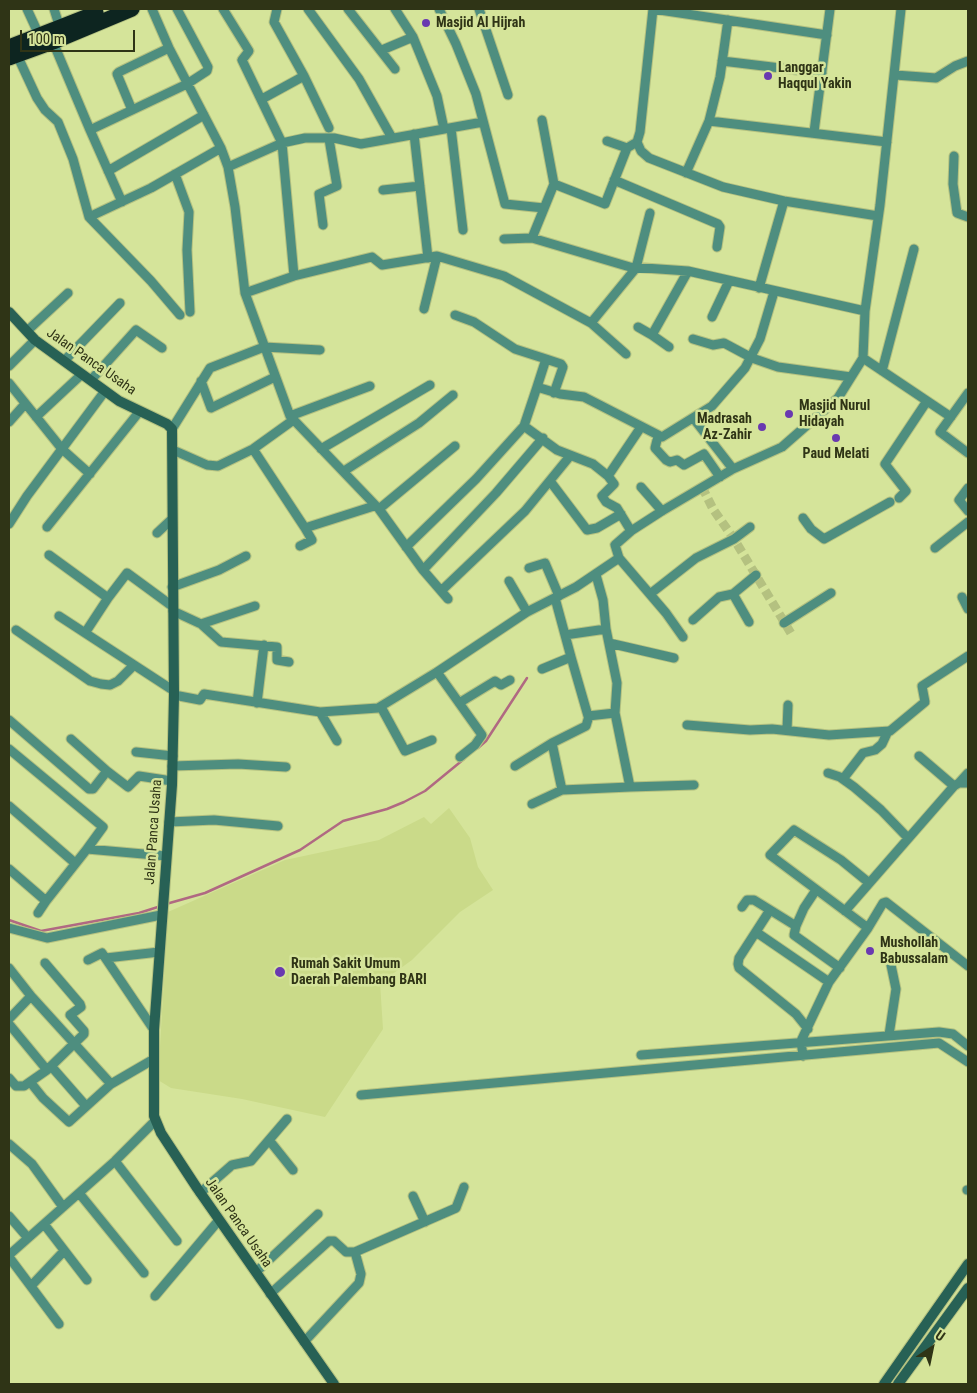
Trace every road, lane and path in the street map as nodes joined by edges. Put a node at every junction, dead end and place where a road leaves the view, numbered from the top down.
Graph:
1 (27, 9) edge
2 (54, 9) edge
3 (106, 9) edge
4 (132, 9) edge
5 (152, 9) edge
6 (177, 9) edge
7 (223, 9) edge
8 (277, 9) edge
9 (308, 9) edge
10 (348, 9) edge
11 (395, 9) edge
12 (439, 9) edge
13 (479, 9) edge
14 (653, 9) edge
15 (830, 9) edge
16 (901, 9) edge
17 (83, 14) edge
18 (728, 20) junction
19 (60, 28) junction
20 (827, 35) junction
21 (39, 36) junction
22 (413, 37) junction
23 (53, 42) junction
24 (169, 48) junction
25 (382, 50) junction
26 (11, 54) edge
27 (722, 61) junction
28 (968, 62) edge
29 (394, 69) dead end
30 (822, 73) junction
31 (895, 75) junction
32 (304, 76) junction
33 (187, 84) junction
34 (508, 95) dead end
35 (262, 99) junction
36 (132, 110) junction
37 (204, 115) junction
38 (542, 120) dead end
39 (709, 121) junction
40 (483, 122) junction
41 (329, 128) dead end
42 (447, 129) junction
43 (90, 130) junction
44 (814, 132) junction
45 (414, 134) junction
46 (392, 138) junction
47 (329, 139) junction
48 (608, 141) dead end
49 (637, 142) junction
50 (887, 142) junction
51 (282, 143) junction
52 (221, 148) junction
53 (627, 148) junction
54 (954, 156) dead end
55 (228, 167) junction
56 (108, 171) junction
57 (686, 173) junction
58 (175, 174) junction
59 (614, 180) junction
60 (554, 184) junction
61 (420, 186) junction
62 (383, 190) dead end
63 (784, 201) junction
64 (122, 202) junction
65 (544, 208) junction
66 (650, 213) dead end
67 (878, 216) junction
68 (89, 217) junction
69 (968, 217) edge
70 (323, 226) dead end
71 (463, 230) dead end
72 (532, 238) junction
73 (504, 239) dead end
74 (716, 247) dead end
75 (914, 249) dead end
76 (433, 257) junction
77 (636, 268) junction
78 (688, 271) junction
79 (294, 276) junction
80 (729, 281) junction
81 (759, 288) junction
82 (774, 292) junction
83 (68, 293) dead end
84 (245, 293) junction
85 (120, 303) dead end
86 (424, 309) dead end
87 (865, 311) junction
88 (9, 312) edge
89 (190, 312) dead end
90 (455, 315) dead end
91 (180, 316) dead end
92 (712, 317) dead end
93 (592, 323) junction
94 (638, 327) dead end
95 (27, 331) junction
96 (652, 335) junction
97 (693, 339) dead end
98 (35, 340) junction
99 (264, 347) junction
100 (668, 347) dead end
101 (162, 348) dead end
102 (320, 350) dead end
103 (626, 354) dead end
104 (752, 358) junction
105 (863, 358) junction
106 (546, 359) junction
107 (64, 361) junction
108 (9, 366) edge
109 (882, 371) junction
110 (275, 376) junction
111 (86, 377) junction
112 (851, 377) junction
113 (201, 381) junction
114 (9, 383) edge
115 (430, 385) dead end
116 (370, 386) dead end
117 (537, 387) junction
118 (105, 391) junction
119 (554, 393) junction
120 (968, 394) edge
121 (453, 395) dead end
122 (927, 401) junction
123 (25, 404) junction
124 (139, 412) junction
125 (36, 417) junction
126 (951, 417) junction
127 (291, 418) junction
128 (694, 419) junction
129 (9, 422) edge
130 (524, 426) junction
131 (641, 427) junction
132 (172, 429) junction
133 (658, 436) junction
134 (542, 438) junction
135 (454, 446) dead end
136 (62, 449) junction
137 (253, 449) junction
138 (322, 449) junction
139 (173, 450) junction
140 (968, 453) edge
141 (570, 456) junction
142 (732, 469) junction
143 (344, 471) junction
144 (90, 474) junction
145 (608, 476) junction
146 (720, 477) junction
147 (550, 481) junction
148 (641, 487) dead end
149 (968, 488) edge
150 (899, 498) dead end
151 (890, 502) dead end
152 (376, 508) junction
153 (662, 511) junction
154 (968, 511) edge
155 (622, 514) junction
156 (803, 518) dead end
157 (172, 519) junction
158 (968, 522) edge
159 (9, 524) edge
160 (47, 527) dead end
161 (750, 527) dead end
162 (305, 528) junction
163 (631, 530) junction
164 (157, 533) dead end
165 (300, 546) dead end
166 (406, 547) junction
167 (935, 548) dead end
168 (49, 555) dead end
169 (246, 556) dead end
170 (619, 558) junction
171 (529, 568) dead end
172 (423, 570) junction
173 (596, 575) junction
174 (756, 576) dead end
175 (509, 581) dead end
176 (172, 587) junction
177 (441, 591) junction
178 (831, 593) dead end
179 (650, 594) junction
180 (733, 594) junction
181 (557, 597) junction
182 (962, 597) dead end
183 (108, 598) junction
184 (448, 599) dead end
185 (255, 606) dead end
186 (173, 609) junction
187 (968, 609) edge
188 (527, 612) junction
189 (59, 616) dead end
190 (693, 620) dead end
191 (749, 622) dead end
192 (784, 623) dead end
193 (200, 624) junction
194 (606, 629) junction
195 (16, 630) dead end
196 (85, 632) junction
197 (565, 635) junction
198 (683, 637) dead end
199 (609, 642) junction
200 (264, 645) junction
201 (571, 656) junction
202 (968, 656) edge
203 (674, 658) dead end
204 (289, 662) dead end
205 (134, 665) junction
206 (542, 669) dead end
207 (437, 672) junction
208 (510, 680) dead end
209 (174, 693) junction
210 (257, 703) junction
211 (459, 703) junction
212 (788, 705) dead end
213 (381, 707) junction
214 (320, 712) junction
215 (615, 713) junction
216 (589, 716) junction
217 (9, 720) edge
218 (686, 725) dead end
219 (787, 730) junction
220 (888, 731) junction
221 (71, 739) dead end
222 (432, 740) dead end
223 (337, 741) dead end
224 (552, 743) junction
225 (9, 749) edge
226 (136, 752) dead end
227 (919, 756) dead end
228 (460, 757) dead end
229 (172, 761) junction
230 (515, 766) dead end
231 (286, 767) dead end
232 (107, 771) junction
233 (828, 773) dead end
234 (968, 773) edge
235 (843, 779) junction
236 (172, 781) junction
237 (960, 784) edge
238 (694, 785) dead end
239 (630, 787) junction
240 (562, 790) junction
241 (532, 804) dead end
242 (9, 806) edge
243 (169, 822) junction
244 (278, 826) dead end
245 (908, 838) junction
246 (87, 849) junction
247 (166, 856) junction
248 (75, 864) junction
249 (9, 869) edge
250 (868, 882) junction
251 (816, 890) junction
252 (46, 901) junction
253 (742, 907) dead end
254 (770, 910) junction
255 (844, 911) junction
256 (38, 913) dead end
257 (162, 913) junction
258 (796, 926) junction
259 (9, 928) edge
260 (868, 928) junction
261 (756, 932) junction
262 (159, 952) junction
263 (106, 958) junction
264 (88, 960) dead end
265 (45, 963) dead end
266 (891, 965) dead end
267 (968, 966) edge
268 (9, 968) edge
269 (840, 968) junction
270 (829, 982) junction
271 (31, 996) junction
272 (9, 1019) edge
273 (9, 1024) edge
274 (808, 1029) junction
275 (154, 1030) junction
276 (953, 1034) junction
277 (889, 1035) junction
278 (801, 1041) junction
279 (75, 1043) junction
280 (946, 1046) junction
281 (968, 1046) edge
282 (641, 1055) dead end
283 (803, 1056) junction
284 (154, 1059) junction
285 (968, 1062) edge
286 (49, 1068) junction
287 (9, 1078) edge
288 (31, 1083) junction
289 (111, 1084) junction
290 (361, 1095) dead end
291 (86, 1106) junction
292 (287, 1119) dead end
293 (155, 1121) junction
294 (269, 1140) junction
295 (9, 1144) edge
296 (115, 1161) junction
297 (293, 1170) dead end
298 (464, 1187) dead end
299 (79, 1193) junction
300 (200, 1193) junction
301 (413, 1196) dead end
302 (63, 1207) junction
303 (318, 1214) dead end
304 (9, 1216) edge
305 (219, 1220) junction
306 (425, 1222) junction
307 (44, 1224) junction
308 (28, 1238) junction
309 (178, 1242) dead end
310 (64, 1251) junction
311 (355, 1252) junction
312 (9, 1256) edge
313 (968, 1264) edge
314 (256, 1272) junction
315 (144, 1273) dead end
316 (87, 1280) dead end
317 (31, 1286) junction
318 (968, 1288) edge
319 (270, 1294) junction
320 (154, 1296) dead end
321 (59, 1324) dead end
322 (304, 1342) junction
323 (334, 1384) edge
324 (884, 1384) edge
325 (898, 1384) edge

1 - 21 street
2 - 19 street
3 - 17 highway
4 - 23 highway
5 - 24 street
6 - 33 street
7 - 35 street
8 - 32 street
9 - 46 street
10 - 25 street
11 - 22 street
12 - 40 street
13 - 34 street
14 - 18 street
14 - 49 street
15 - 20 street
16 - 31 street
17 - 19 highway
18 - 20 street
18 - 27 street
19 - 21 highway
20 - 30 street
21 - 26 highway
22 - 25 street
22 - 42 street
23 - 26 highway
23 - 43 street
24 - 33 street
24 - 36 street
25 - 29 street
26 - 68 street
27 - 30 street
27 - 39 street
28 - 31 street
30 - 44 street
31 - 50 street
32 - 35 street
32 - 41 street
33 - 36 street
33 - 37 street
35 - 51 street
36 - 43 street
37 - 52 street
37 - 56 street
38 - 60 street
39 - 44 street
39 - 57 street
40 - 42 street
40 - 65 street
42 - 45 street
42 - 71 street
43 - 56 street
44 - 50 street
45 - 46 street
45 - 61 street
46 - 47 street
47 - 51 street
47 - 70 street
48 - 53 street
49 - 53 street
49 - 57 street
50 - 67 street
51 - 55 street
51 - 79 street
52 - 55 street
52 - 58 street
53 - 59 street
54 - 69 street
55 - 84 street
56 - 64 street
57 - 63 street
58 - 64 street
58 - 89 street
59 - 60 street
59 - 74 street
60 - 65 street
61 - 62 street
61 - 76 street
63 - 67 street
63 - 81 street
64 - 68 street
65 - 72 street
66 - 77 street
67 - 87 street
68 - 91 street
72 - 73 street
72 - 77 street
75 - 109 street
76 - 79 street
76 - 86 street
76 - 93 street
77 - 78 street
77 - 93 street
78 - 80 street
78 - 96 street
79 - 84 street
80 - 81 street
80 - 92 street
81 - 82 street
82 - 87 street
82 - 104 street
83 - 95 street
84 - 99 street
85 - 107 street
87 - 105 street
88 - 95 street, Jalan Panca Usaha
90 - 106 street
93 - 103 street
94 - 96 street
95 - 98 street, Jalan Panca Usaha
96 - 100 street
97 - 104 street
98 - 107 street, Jalan Panca Usaha
98 - 108 street
99 - 102 street
99 - 110 street
99 - 113 street
101 - 111 street
104 - 112 street
104 - 128 street
105 - 109 street
105 - 112 street
106 - 117 street
106 - 119 street
107 - 111 street, Jalan Panca Usaha
109 - 122 street
110 - 113 street
110 - 127 street
111 - 118 street, Jalan Panca Usaha
111 - 125 street
112 - 142 street
113 - 132 street
114 - 123 street
115 - 138 street
116 - 127 street
117 - 119 street
117 - 130 street
118 - 124 street, Jalan Panca Usaha
118 - 136 street
119 - 131 street
120 - 126 street
121 - 143 street
122 - 126 street
122 - 150 street
123 - 125 street
123 - 129 street
124 - 132 street, Jalan Panca Usaha
124 - 144 street
125 - 136 street
126 - 140 street
127 - 137 street
127 - 138 street
128 - 133 street
128 - 142 street
130 - 134 street
130 - 166 street
131 - 133 street
131 - 145 street
132 - 139 street, Jalan Panca Usaha
133 - 146 street
134 - 141 street
134 - 172 street
135 - 152 street
136 - 144 street
136 - 159 street
137 - 139 street
137 - 162 street
138 - 143 street
139 - 157 street, Jalan Panca Usaha
141 - 145 street
141 - 147 street
142 - 146 street
143 - 152 street
144 - 160 street
145 - 155 street
146 - 153 street
147 - 155 street
147 - 177 street
148 - 153 street
149 - 154 street
151 - 156 street
152 - 162 street
152 - 166 street
153 - 163 street
155 - 163 street
157 - 164 street
157 - 176 street, Jalan Panca Usaha
158 - 167 street
161 - 179 street
162 - 165 street
163 - 170 street
166 - 172 street
168 - 183 street
169 - 176 street
170 - 173 street
170 - 179 street
171 - 181 street
172 - 177 street
173 - 181 street
173 - 194 street
174 - 180 street
175 - 188 street
176 - 186 street, Jalan Panca Usaha
177 - 184 street
178 - 192 street
179 - 198 street
180 - 190 street
180 - 191 street
181 - 188 street
181 - 197 street
182 - 187 street
183 - 186 street
183 - 196 street
185 - 193 street
186 - 193 street
186 - 209 street, Jalan Panca Usaha
188 - 207 street
189 - 196 street
193 - 200 street
194 - 197 street
194 - 199 street
195 - 205 street
196 - 205 street
197 - 201 street
199 - 203 street
199 - 215 street
200 - 204 street
200 - 210 street
201 - 206 street
201 - 216 street
202 - 220 street
205 - 209 street
207 - 211 street
207 - 213 street
208 - 211 street
209 - 210 street
209 - 229 street, Jalan Panca Usaha
210 - 214 street
211 - 228 street
212 - 219 street
213 - 214 street
213 - 222 street
214 - 223 street
215 - 216 street
215 - 239 street
216 - 224 street
217 - 232 street
218 - 219 street
219 - 220 street
220 - 235 street
221 - 232 street
224 - 230 street
224 - 240 street
225 - 246 street
226 - 229 street
227 - 237 street
229 - 231 street
229 - 236 street, Jalan Panca Usaha
232 - 236 street
233 - 235 street
234 - 237 street
235 - 245 street
236 - 243 street, Jalan Panca Usaha
237 - 245 street
238 - 239 street
239 - 240 street
240 - 241 street
242 - 248 street
243 - 244 street
243 - 247 street, Jalan Panca Usaha
245 - 250 street
246 - 247 street
246 - 248 street
247 - 257 street, Jalan Panca Usaha
248 - 252 street
249 - 252 street
250 - 251 street
250 - 255 street
251 - 255 street
251 - 258 street
252 - 256 street
253 - 254 street
254 - 258 street
254 - 261 street
255 - 260 street
257 - 259 street
257 - 262 street, Jalan Panca Usaha
258 - 269 street
260 - 267 street
260 - 269 street
261 - 270 street
261 - 274 street
262 - 263 street
262 - 275 street, Jalan Panca Usaha
263 - 264 street
263 - 275 street
265 - 279 street
266 - 277 street
268 - 271 street
269 - 270 street
270 - 274 street
271 - 272 street
271 - 279 street
273 - 286 street
274 - 278 street
275 - 284 street, Jalan Panca Usaha
276 - 277 street
276 - 280 street
276 - 281 street
277 - 278 street
278 - 282 street
278 - 283 street
279 - 286 street
279 - 289 street
280 - 283 street
280 - 285 street
283 - 290 street
284 - 289 street
284 - 293 street, Jalan Panca Usaha
286 - 288 street
286 - 291 street
287 - 288 street
288 - 291 street
289 - 291 street
292 - 294 street
293 - 296 street
293 - 300 street, Jalan Panca Usaha
294 - 297 street
294 - 300 street
295 - 302 street
296 - 299 street
296 - 309 street
298 - 306 street
299 - 302 street
299 - 315 street
300 - 305 street, Jalan Panca Usaha
301 - 306 street
302 - 307 street
303 - 314 street
304 - 308 street
305 - 314 street, Jalan Panca Usaha
305 - 320 street
306 - 311 street
307 - 308 street
307 - 310 street
308 - 312 street
310 - 316 street
310 - 317 street
311 - 319 street
311 - 322 street
312 - 317 street
313 - 324 street
314 - 319 street, Jalan Panca Usaha
317 - 321 street
318 - 325 street
319 - 322 street, Jalan Panca Usaha
322 - 323 street, Jalan Panca Usaha

